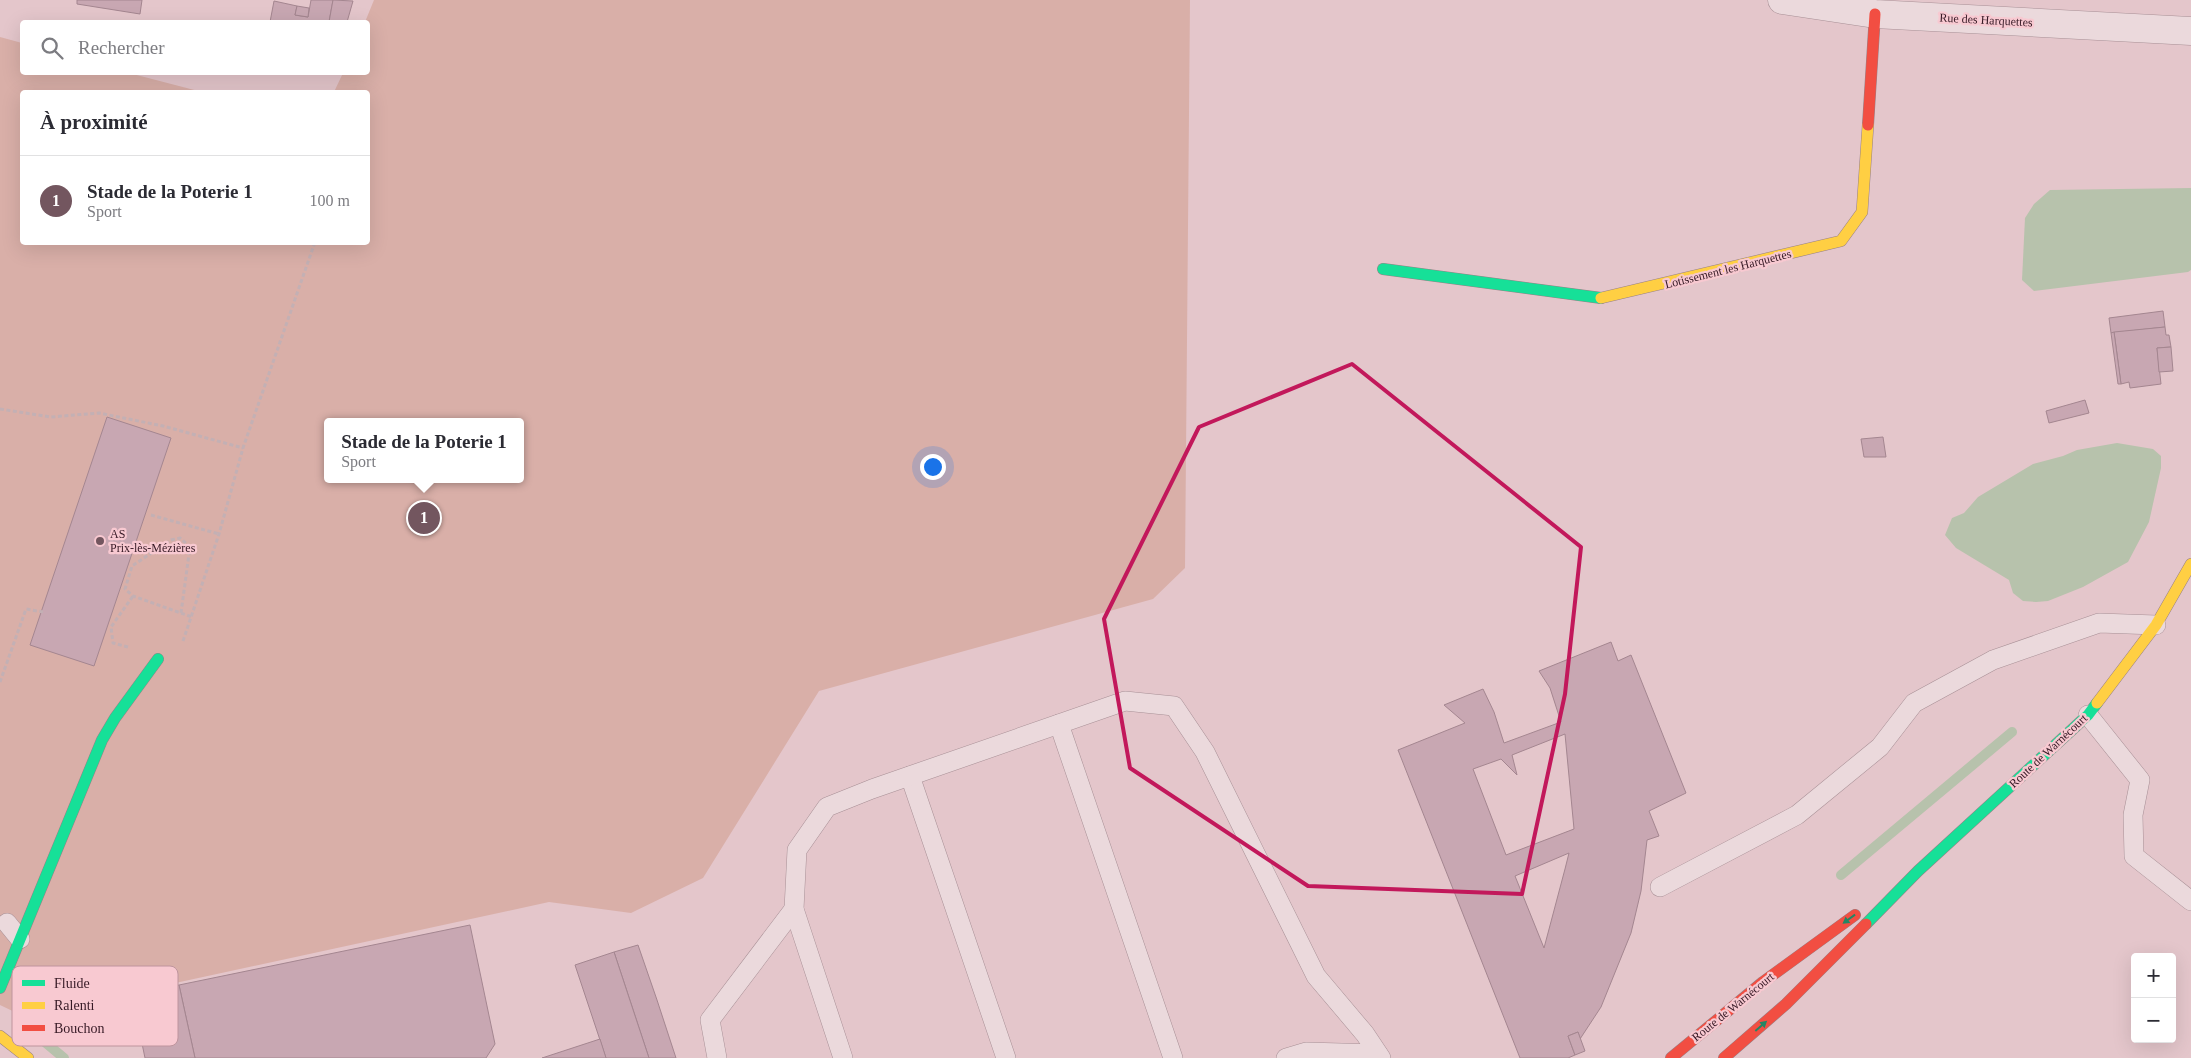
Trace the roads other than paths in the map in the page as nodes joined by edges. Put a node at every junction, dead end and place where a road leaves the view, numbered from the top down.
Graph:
1 (1782, 0) edge
2 (1875, 14) junction
3 (2191, 32) edge
4 (1383, 269) dead end
5 (2191, 564) edge
6 (2156, 626) junction
7 (158, 659) road end
8 (2088, 716) junction
9 (1059, 724) junction
10 (910, 776) junction
11 (1918, 871) junction
12 (1660, 887) dead end
13 (2191, 901) edge
14 (794, 909) junction
15 (7, 923) dead end
16 (20, 939) junction
17 (0, 988) edge
18 (0, 1036) edge
19 (12, 1045) edge
20 (13, 1046) edge
21 (1378, 1057) edge
22 (28, 1058) edge
23 (717, 1058) edge
24 (843, 1058) edge
25 (1006, 1058) edge
26 (1173, 1058) edge
27 (1286, 1058) edge
28 (1671, 1058) edge
29 (1724, 1058) edge

1 - 2 street, Rue des Harquettes
2 - 3 street, Rue des Harquettes
2 - 4 street, Lotissement les Harquettes
5 - 6 street, Route de Warnécourt
6 - 8 street, Route de Warnécourt
6 - 12 lane
7 - 16 street
8 - 11 street, Route de Warnécourt
8 - 13 lane
9 - 10 lane
9 - 21 lane
9 - 26 lane
10 - 14 lane
10 - 25 lane
11 -> 28 street, Route de Warnécourt
29 -> 11 street, Route de Warnécourt
14 - 23 lane
14 - 24 lane
15 - 16 lane
16 - 17 street
18 - 19 street
20 - 22 street
21 - 27 lane

